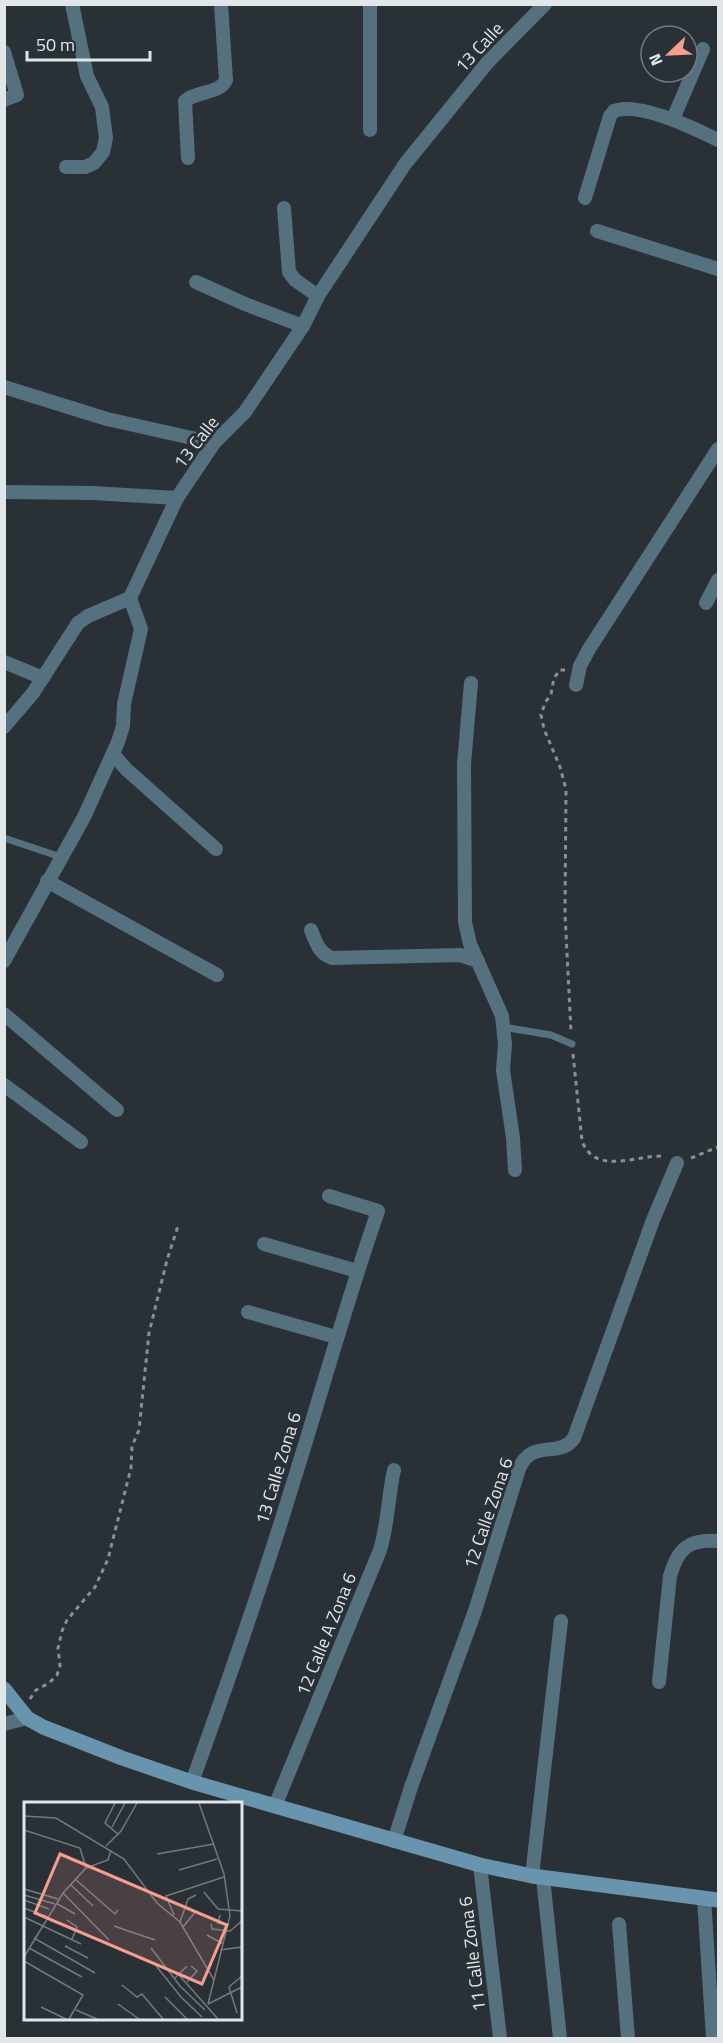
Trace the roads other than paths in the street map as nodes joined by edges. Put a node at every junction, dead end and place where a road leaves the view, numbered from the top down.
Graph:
1 (72, 4) edge
2 (221, 4) edge
3 (370, 4) edge
4 (545, 4) edge
5 (703, 49) dead end
6 (4, 52) edge
7 (4, 100) edge
8 (673, 119) junction
9 (370, 130) dead end
10 (718, 140) edge
11 (188, 158) dead end
12 (66, 167) dead end
13 (585, 198) dead end
14 (284, 208) dead end
15 (597, 231) dead end
16 (718, 269) edge
17 (196, 282) dead end
18 (318, 296) junction
19 (303, 326) junction
20 (4, 387) edge
21 (214, 442) junction
22 (718, 448) edge
23 (4, 492) edge
24 (177, 498) junction
25 (718, 580) edge
26 (130, 598) junction
27 (706, 603) dead end
28 (4, 662) edge
29 (43, 678) junction
30 (471, 683) dead end
31 (576, 685) road end
32 (4, 727) edge
33 (113, 754) junction
34 (4, 838) edge
35 (216, 849) dead end
36 (61, 857) junction
37 (47, 881) junction
38 (311, 930) dead end
39 (4, 961) edge
40 (478, 961) junction
41 (217, 975) dead end
42 (4, 1014) edge
43 (503, 1027) junction
44 (572, 1044) road end
45 (4, 1085) edge
46 (117, 1110) dead end
47 (81, 1142) dead end
48 (677, 1163) road end
49 (515, 1170) dead end
50 (329, 1196) dead end
51 (264, 1244) dead end
52 (357, 1271) junction
53 (248, 1312) dead end
54 (336, 1337) junction
55 (394, 1470) dead end
56 (718, 1541) edge
57 (561, 1621) dead end
58 (659, 1682) dead end
59 (4, 1689) edge
60 (27, 1719) junction
61 (4, 1724) edge
62 (192, 1782) junction
63 (275, 1806) junction
64 (394, 1841) junction
65 (480, 1865) junction
66 (538, 1877) junction
67 (711, 1899) edge
68 (619, 1924) dead end
69 (500, 2038) edge
70 (560, 2038) edge
71 (628, 2038) edge
72 (713, 2038) edge

1 - 12 street
2 - 11 street
3 - 9 street
4 - 18 street, 13 Calle
5 - 8 street
6 - 7 street
8 - 10 street
8 - 13 street
14 - 18 street
15 - 16 street
17 - 19 street
18 - 19 street, 13 Calle
19 - 21 street, 13 Calle
20 - 21 street
21 - 24 street, 13 Calle
22 - 31 street
23 - 24 street
24 - 26 street, 13 Calle
25 - 27 street
26 - 29 street
26 - 33 street
28 - 29 street
29 - 32 street
30 - 40 street
33 - 35 street
33 - 36 street
34 - 36 lane
36 - 37 street
37 - 39 street
37 - 41 street
38 - 40 street
40 - 43 street
42 - 46 street
43 - 44 lane
43 - 49 street
45 - 47 street
48 - 64 street, 12 Calle Zona 6
50 - 52 street, 13 Calle Zona 6
51 - 52 street
52 - 54 street, 13 Calle Zona 6
53 - 54 street
54 - 62 street, 13 Calle Zona 6
55 - 63 street, 12 Calle A Zona 6
56 - 58 street
57 - 66 street
59 - 60 street
60 - 61 street
60 - 62 street
62 - 63 street
63 - 64 street
64 - 65 street
65 - 66 street
65 - 69 street, 11 Calle Zona 6
66 - 67 street
66 - 70 street
67 - 72 street
68 - 71 street

